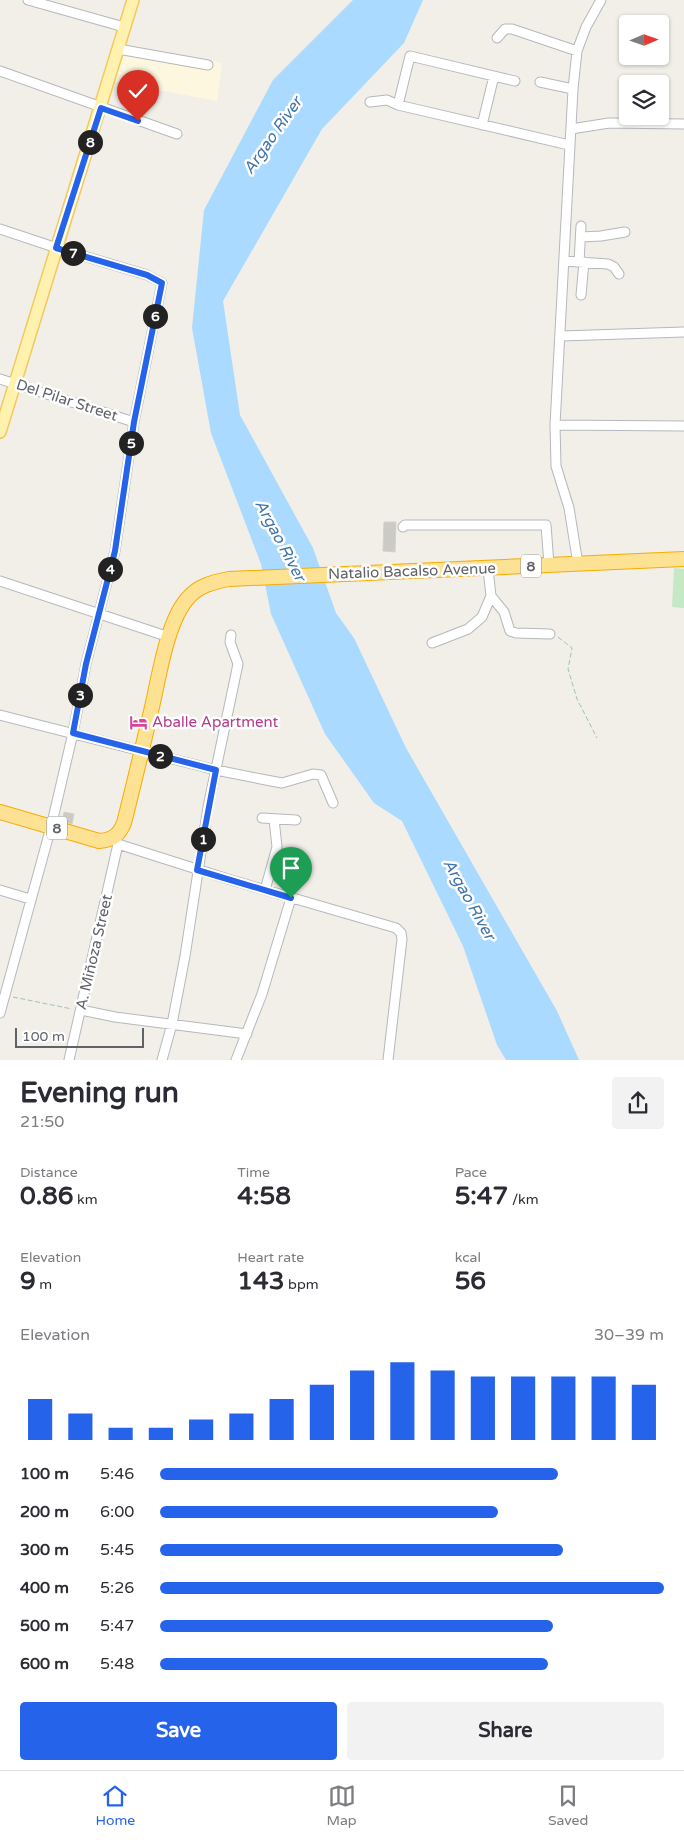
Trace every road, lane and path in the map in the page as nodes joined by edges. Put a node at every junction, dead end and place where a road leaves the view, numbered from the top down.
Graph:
1 (28, 0) edge
2 (133, 0) edge
3 (601, 0) edge
4 (124, 27) junction
5 (496, 38) dead end
6 (118, 49) junction
7 (578, 50) junction
8 (208, 65) dead end
9 (0, 71) edge
10 (494, 76) junction
11 (515, 81) dead end
12 (540, 82) dead end
13 (573, 89) junction
14 (370, 102) dead end
15 (398, 105) junction
16 (101, 108) junction
17 (684, 124) edge
18 (482, 125) junction
19 (672, 125) junction
20 (570, 129) junction
21 (684, 133) edge
22 (177, 134) dead end
23 (569, 145) junction
24 (581, 226) dead end
25 (0, 229) edge
26 (625, 232) dead end
27 (581, 237) junction
28 (56, 248) junction
29 (564, 261) junction
30 (582, 262) junction
31 (619, 274) dead end
32 (581, 295) dead end
33 (684, 332) edge
34 (561, 336) junction
35 (0, 379) edge
36 (15, 383) junction
37 (134, 422) junction
38 (555, 425) junction
39 (684, 426) edge
40 (0, 432) edge
41 (403, 527) dead end
42 (684, 560) edge
43 (578, 564) junction
44 (550, 565) junction
45 (488, 569) junction
46 (0, 581) edge
47 (491, 596) junction
48 (98, 614) junction
49 (550, 634) joint
50 (231, 635) dead end
51 (169, 637) junction
52 (432, 643) dead end
53 (0, 715) edge
54 (73, 733) junction
55 (597, 738) dead end
56 (142, 751) junction
57 (216, 770) junction
58 (333, 803) dead end
59 (0, 812) edge
60 (262, 818) dead end
61 (274, 819) junction
62 (296, 820) dead end
63 (51, 826) junction
64 (116, 841) junction
65 (197, 870) junction
66 (0, 890) edge
67 (265, 890) junction
68 (291, 898) junction
69 (30, 900) junction
70 (4, 978) edge
71 (5, 995) junction
72 (81, 1010) junction
73 (0, 1013) edge
74 (172, 1024) junction
75 (246, 1034) junction
76 (68, 1060) edge
77 (162, 1060) edge
78 (236, 1060) edge
79 (388, 1060) edge

1 - 4 street
2 - 4 main road
3 - 7 street
4 - 6 main road
5 - 7 street
6 - 8 street
6 - 16 main road
7 - 13 street
9 - 16 street
10 - 11 street
10 - 15 street
10 - 18 street
12 - 13 street
13 - 20 street
14 - 15 street
15 - 18 street
16 - 22 street
16 - 28 main road
17 - 19 street
18 - 23 street
19 - 20 street
19 - 21 street
20 - 23 street
23 - 29 street
24 - 27 street
25 - 28 street
26 - 27 street
27 - 30 street
28 - 36 main road
28 - 37 street
29 - 30 street
29 - 34 street
30 - 31 street
30 - 32 street
33 - 34 street
34 - 38 street
35 - 36 street, Del Pilar Street
36 - 37 street, Del Pilar Street
36 - 40 main road
37 - 48 street
38 - 39 street
38 - 43 street
41 - 44 street
42 - 43 highway, Natalio Bacalso Avenue / 8
43 - 44 highway, Natalio Bacalso Avenue / 8
44 - 45 highway, Natalio Bacalso Avenue / 8
45 - 47 street
45 - 51 highway, Natalio Bacalso Avenue / 8
46 - 48 street
47 - 49 street
47 - 52 street
48 - 51 street
48 - 54 street
49 - 55 path
50 - 57 street
51 - 56 highway, Natalio Bacalso Avenue / 8
53 - 54 street
54 - 56 street
54 - 63 street
56 - 57 street
56 - 64 highway, Natalio Bacalso Avenue / 8
57 - 58 street
57 - 65 street
59 - 63 highway, 8
60 - 61 street
61 - 62 street
61 - 67 street
63 - 64 highway, 8
63 - 69 street
64 - 65 street
64 - 72 street, A. Miñoza Street
65 - 67 street
65 - 74 street
66 - 69 street
67 - 68 street
68 - 75 street
68 - 79 street
69 - 70 street
70 - 71 street
71 - 72 path
71 - 73 street
72 - 74 street
72 - 76 street, A. Miñoza Street
74 - 75 street
74 - 77 street
75 - 78 street

